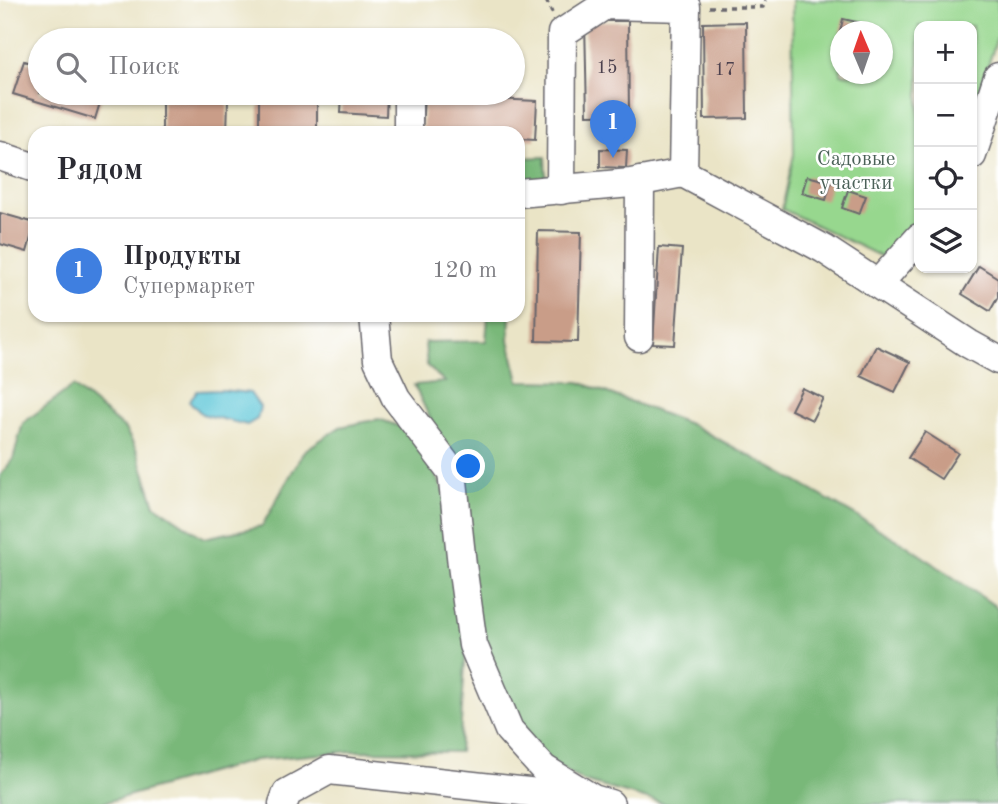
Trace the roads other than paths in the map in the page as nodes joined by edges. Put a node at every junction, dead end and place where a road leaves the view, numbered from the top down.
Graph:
1 (998, 77) edge
2 (408, 105) edge
3 (408, 126) edge
4 (975, 147) edge
5 (0, 156) edge
6 (28, 166) edge
7 (683, 173) junction
8 (640, 181) junction
9 (561, 190) junction
10 (525, 193) edge
11 (914, 244) edge
12 (878, 284) junction
13 (375, 322) edge
14 (639, 337) dead end
15 (998, 360) edge
16 (601, 802) edge
17 (283, 804) edge

1 - 4 street
2 - 3 street
5 - 6 street
7 - 8 street
7 - 9 street
7 - 12 street
8 - 9 street
8 - 14 street
9 - 10 street
11 - 12 street
12 - 15 street
13 - 16 street
16 - 17 street

